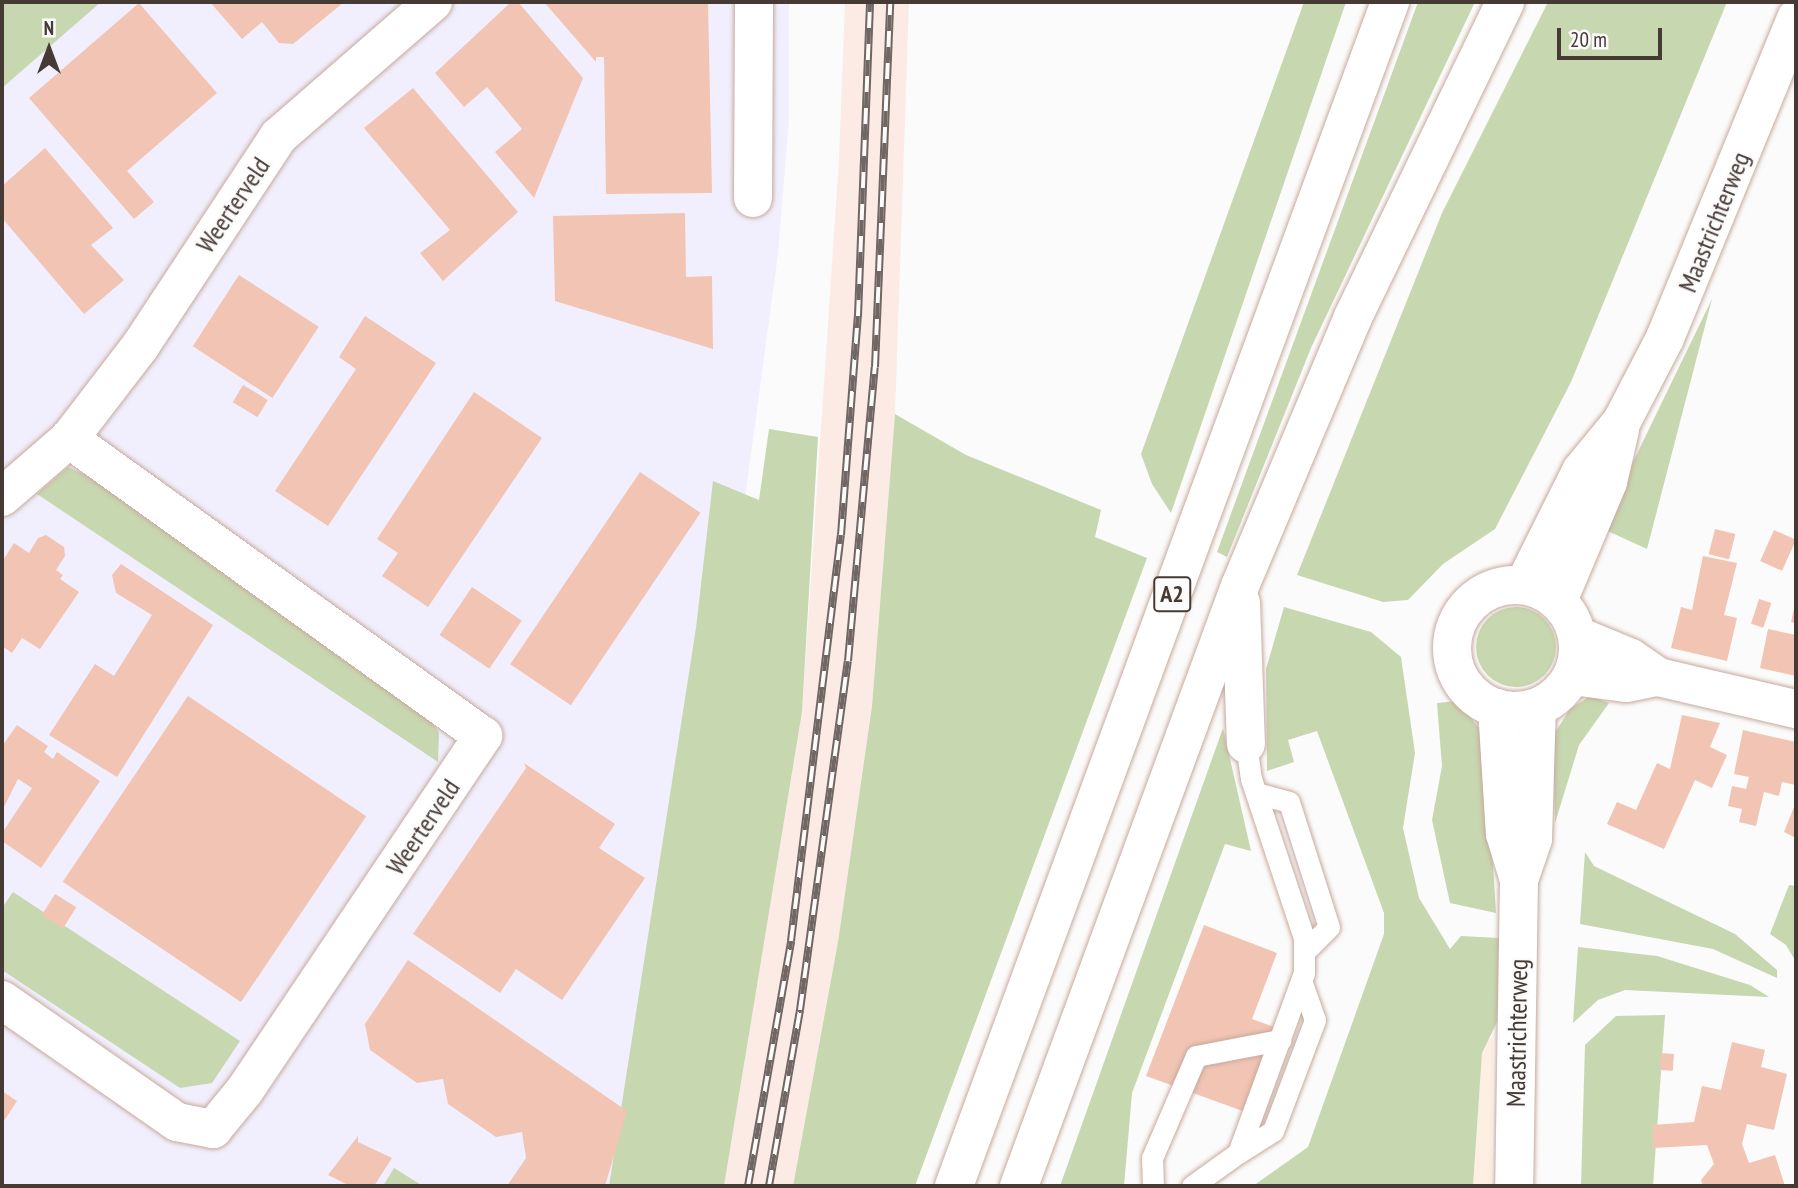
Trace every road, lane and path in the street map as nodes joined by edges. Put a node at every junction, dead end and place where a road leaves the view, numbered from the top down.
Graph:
1 (433, 2) edge
2 (754, 2) edge
3 (1390, 2) edge
4 (1506, 2) edge
5 (1796, 18) edge
6 (753, 198) dead end
7 (69, 439) junction
8 (2, 497) edge
9 (1240, 586) junction
10 (1541, 593) junction
11 (1578, 636) junction
12 (1572, 676) junction
13 (1658, 677) junction
14 (1497, 708) junction
15 (1537, 708) junction
16 (1796, 709) edge
17 (1246, 744) joint
18 (1519, 880) junction
19 (1301, 980) junction
20 (2, 1000) edge
21 (1280, 1041) junction
22 (1238, 1153) junction
23 (954, 1186) edge
24 (1018, 1186) edge
25 (1153, 1186) edge
26 (1192, 1186) edge
27 (1514, 1186) edge

1 - 7 main road, Weerterveld
2 - 6 main road
3 - 23 main road, A2
4 - 9 main road, A2
5 - 10 main road, Maastrichterweg
7 - 8 main road, Weerterveld
7 - 20 main road, Weerterveld
9 - 17 main road, A2
9 - 24 main road, A2
10 - 11 main road
10 - 14 main road
11 - 12 main road
11 - 13 main road
12 - 13 main road
12 - 15 main road
13 - 16 main road
14 - 15 main road
14 - 18 main road, Maastrichterweg
15 - 18 main road, Maastrichterweg
17 - 19 lane, A2
18 - 27 main road, Maastrichterweg
19 - 21 lane, A2
19 - 22 lane, A2
21 - 22 lane, A2
21 - 25 lane
22 - 26 lane, A2

